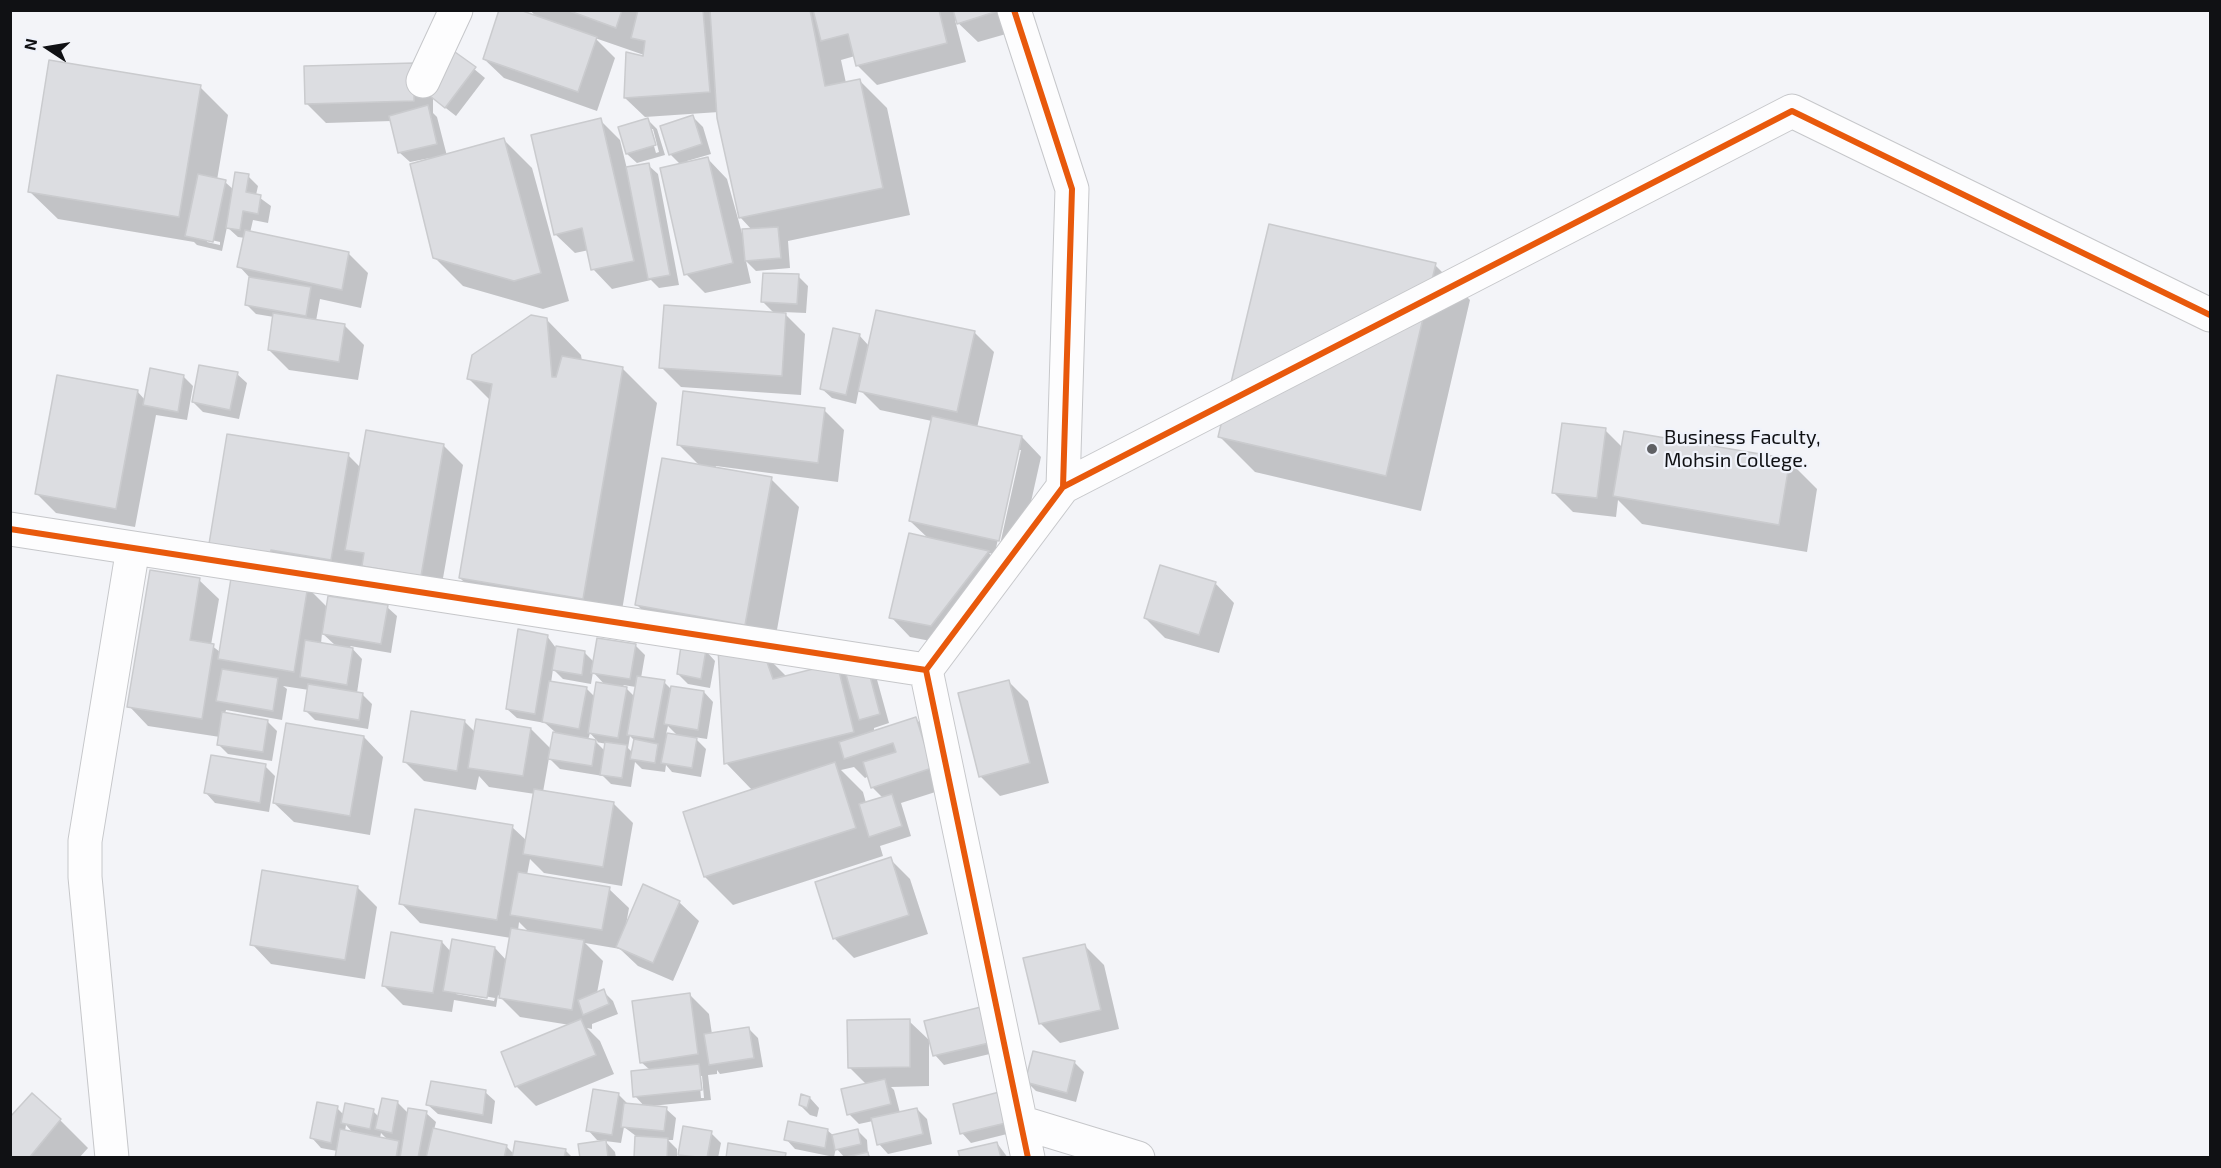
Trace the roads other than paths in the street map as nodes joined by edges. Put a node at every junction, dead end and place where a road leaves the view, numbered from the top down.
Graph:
1 (456, 10) edge
2 (1014, 10) edge
3 (423, 81) dead end
4 (2211, 315) edge
5 (1063, 487) junction
6 (10, 529) edge
7 (133, 548) junction
8 (926, 670) junction
9 (1023, 1122) junction
10 (112, 1158) edge
11 (1028, 1158) edge
12 (1138, 1158) edge

1 - 3 street
2 - 5 street
4 - 5 street
5 - 8 street
6 - 7 street
7 - 8 street
7 - 10 street
8 - 9 street
9 - 11 street
9 - 12 street

